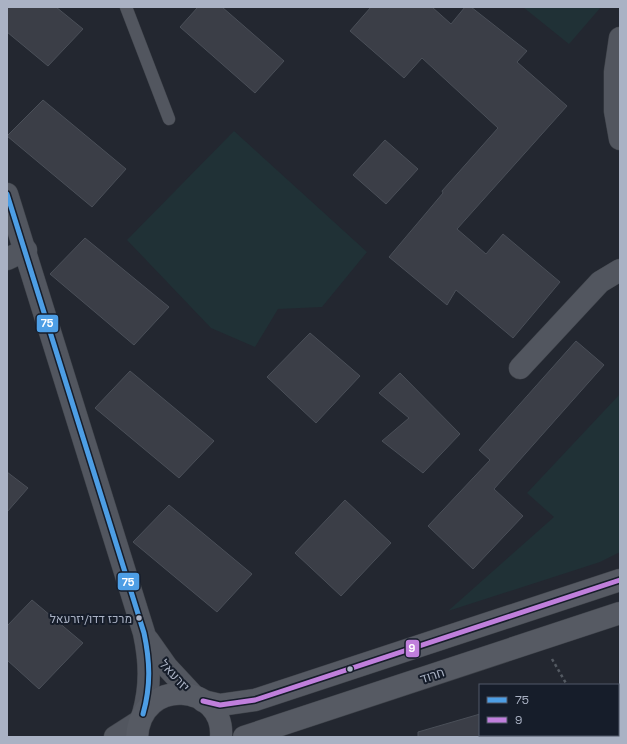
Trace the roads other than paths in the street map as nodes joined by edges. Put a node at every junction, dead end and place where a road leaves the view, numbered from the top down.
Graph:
1 (126, 7) edge
2 (620, 38) edge
3 (617, 113) edge
4 (169, 119) dead end
5 (620, 139) edge
6 (7, 194) edge
7 (16, 254) edge
8 (620, 270) edge
9 (520, 368) dead end
10 (620, 580) edge
11 (620, 613) edge
12 (144, 634) junction
13 (198, 698) junction
14 (295, 720) junction
15 (140, 724) edge
16 (115, 737) edge
17 (222, 737) edge
18 (244, 737) edge
19 (272, 737) edge

1 - 4 lane
2 - 3 street
3 - 5 street
6 - 7 street, יזרעאל
7 - 12 street, יזרעאל
8 - 9 street
10 - 13 street
11 - 14 street, חרוד
12 - 13 street, יזרעאל
12 - 15 street, יזרעאל
13 - 15 street
13 - 17 street
14 - 18 street, חרוד
14 - 19 street
15 - 16 street

